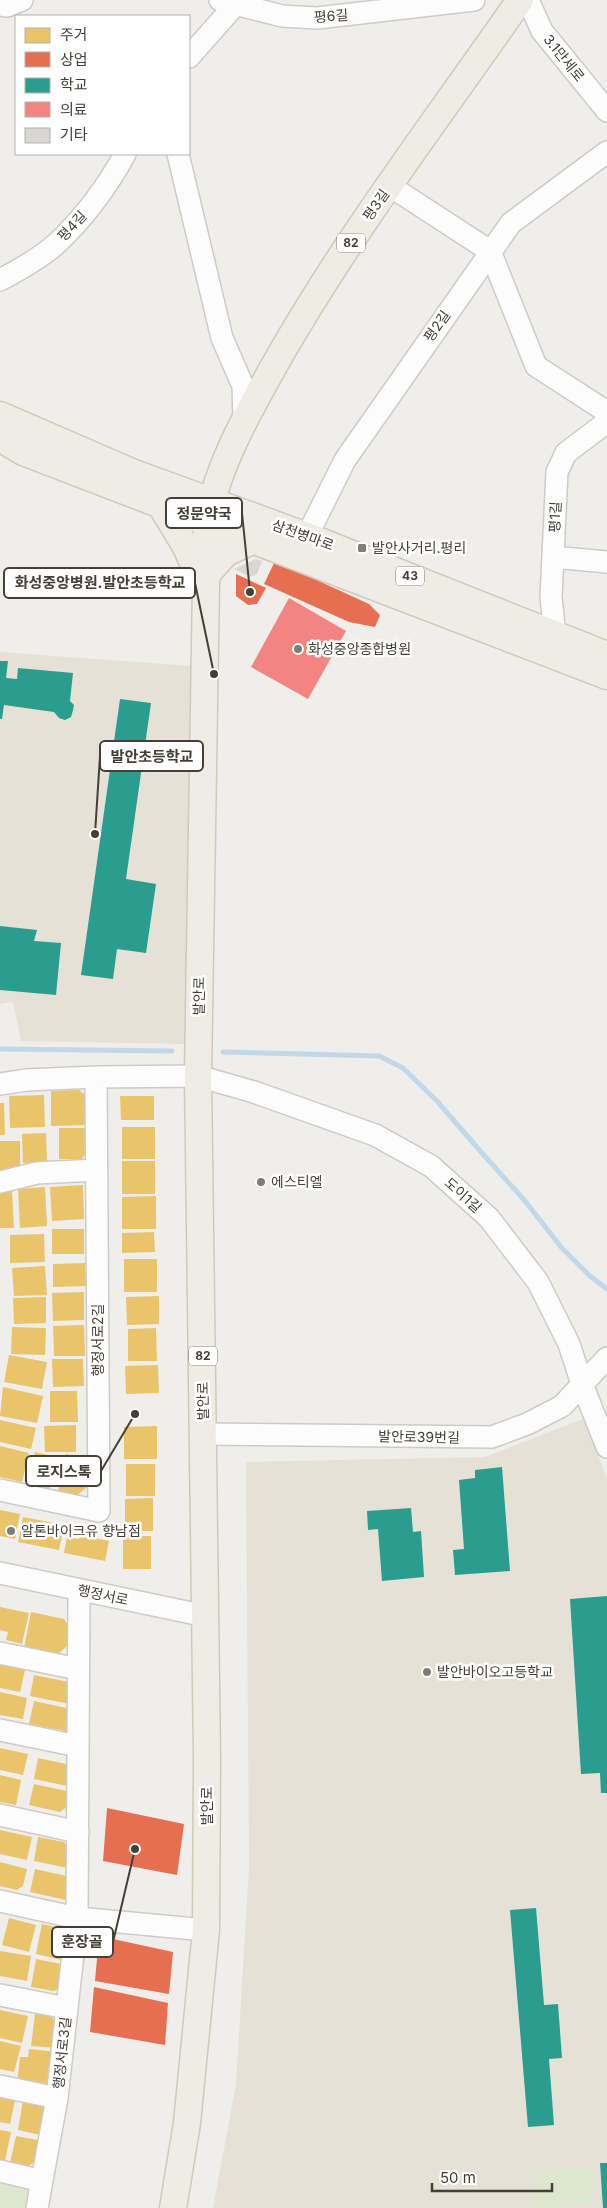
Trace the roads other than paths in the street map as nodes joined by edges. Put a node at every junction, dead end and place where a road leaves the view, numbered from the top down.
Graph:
1 (22, 0) edge
2 (474, 0) edge
3 (520, 0) edge
4 (528, 0) edge
5 (228, 2) edge
6 (0, 5) edge
7 (190, 56) edge
8 (607, 111) edge
9 (607, 152) edge
10 (124, 155) edge
11 (178, 155) edge
12 (390, 186) junction
13 (490, 251) junction
14 (0, 280) edge
15 (607, 412) edge
16 (0, 415) edge
17 (244, 418) junction
18 (607, 422) edge
19 (0, 438) edge
20 (160, 504) junction
21 (209, 512) junction
22 (307, 536) junction
23 (254, 540) junction
24 (552, 557) junction
25 (607, 562) edge
26 (206, 585) junction
27 (555, 635) junction
28 (607, 655) edge
29 (607, 676) edge
30 (198, 1076) junction
31 (96, 1077) junction
32 (0, 1084) edge
33 (96, 1170) junction
34 (0, 1182) edge
35 (607, 1358) edge
36 (582, 1384) junction
37 (204, 1434) junction
38 (607, 1446) edge
39 (0, 1490) edge
40 (0, 1573) edge
41 (79, 1590) junction
42 (206, 1616) junction
43 (0, 1653) edge
44 (78, 1669) junction
45 (0, 1730) edge
46 (78, 1746) junction
47 (0, 1815) edge
48 (78, 1832) junction
49 (0, 1901) edge
50 (77, 1918) junction
51 (206, 1930) junction
52 (0, 1995) edge
53 (67, 2008) junction
54 (0, 2086) edge
55 (57, 2098) junction
56 (0, 2172) edge
57 (42, 2181) junction
58 (37, 2208) edge
59 (173, 2208) edge

1 - 6 street
2 - 5 street, 평6길
3 - 12 main road, 평3길 / 82
4 - 8 street, 3.1만세로
5 - 7 street
9 - 13 street, 평2길
10 - 14 street, 평4길
11 - 17 street
12 - 13 street
12 - 17 main road, 평3길 / 82
13 - 15 street
13 - 22 street, 평2길
16 - 21 main road, 삼천병마로 / 43
17 - 21 main road, 평3길 / 82
18 - 24 street, 평1길
19 - 20 main road, 삼천병마로 / 43
20 - 21 main road, 삼천병마로 / 43
20 - 26 main road
21 - 22 main road, 삼천병마로 / 43
21 - 23 main road, 삼천병마로 / 43
21 - 26 main road, 발안로 / 82
22 - 27 main road, 삼천병마로 / 43
23 - 26 main road
23 - 29 main road, 삼천병마로 / 43
24 - 25 street
24 - 27 street, 평1길
26 - 30 main road, 발안로 / 82
27 - 28 main road, 삼천병마로 / 43
30 - 31 street
30 - 36 street, 도이1길
30 - 37 main road, 발안로 / 82
31 - 32 street
31 - 33 street, 행정서로2길
33 - 34 street
33 - 39 street, 행정서로2길
35 - 36 street, 발안로39번길
36 - 37 street, 발안로39번길
36 - 38 street, 도이1길
37 - 42 main road, 발안로 / 82
40 - 41 street, 행정서로
41 - 42 street, 행정서로
41 - 44 street, 행정서로3길
42 - 51 main road, 발안로 / 82
43 - 44 street
44 - 46 street, 행정서로3길
45 - 46 street
46 - 48 street, 행정서로3길
47 - 48 street
48 - 50 street, 행정서로3길
49 - 50 street
50 - 51 street
50 - 53 street, 행정서로3길
51 - 59 main road, 발안로 / 82
52 - 53 street, 행정서로3길
53 - 55 street, 행정서로3길
54 - 55 street, 행정서로3길
55 - 57 street, 행정서로3길
56 - 57 street
57 - 58 street, 행정서로3길

